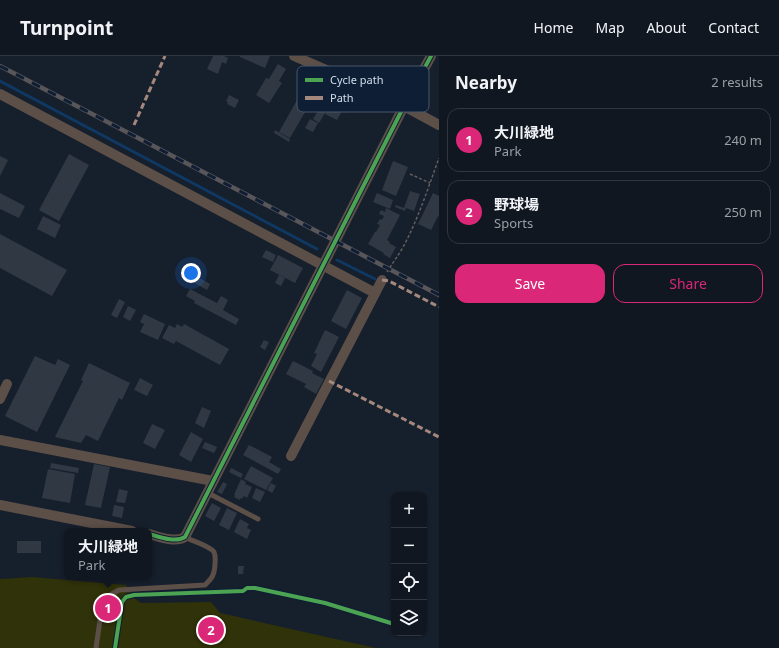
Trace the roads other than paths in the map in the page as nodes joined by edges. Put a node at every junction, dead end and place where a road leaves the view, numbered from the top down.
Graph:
1 (294, 56) edge
2 (431, 56) edge
3 (317, 66) edge
4 (426, 66) edge
5 (0, 94) edge
6 (401, 112) edge
7 (415, 112) edge
8 (439, 125) edge
9 (323, 266) junction
10 (382, 280) road end
11 (375, 293) junction
12 (8, 384) dead end
13 (0, 399) edge
14 (0, 440) edge
15 (291, 456) dead end
16 (213, 481) junction
17 (208, 493) junction
18 (0, 505) edge
19 (258, 519) dead end
20 (117, 528) edge
21 (152, 535) edge
22 (185, 537) junction
23 (96, 648) edge

1 - 3 street
2 - 4 street
5 - 9 street
6 - 9 street
7 - 8 street
9 - 11 street
9 - 16 street
10 - 11 street
11 - 15 street
12 - 13 street
14 - 16 street
16 - 17 street
17 - 19 lane
17 - 22 street
18 - 20 street
21 - 22 street
22 - 23 lane

